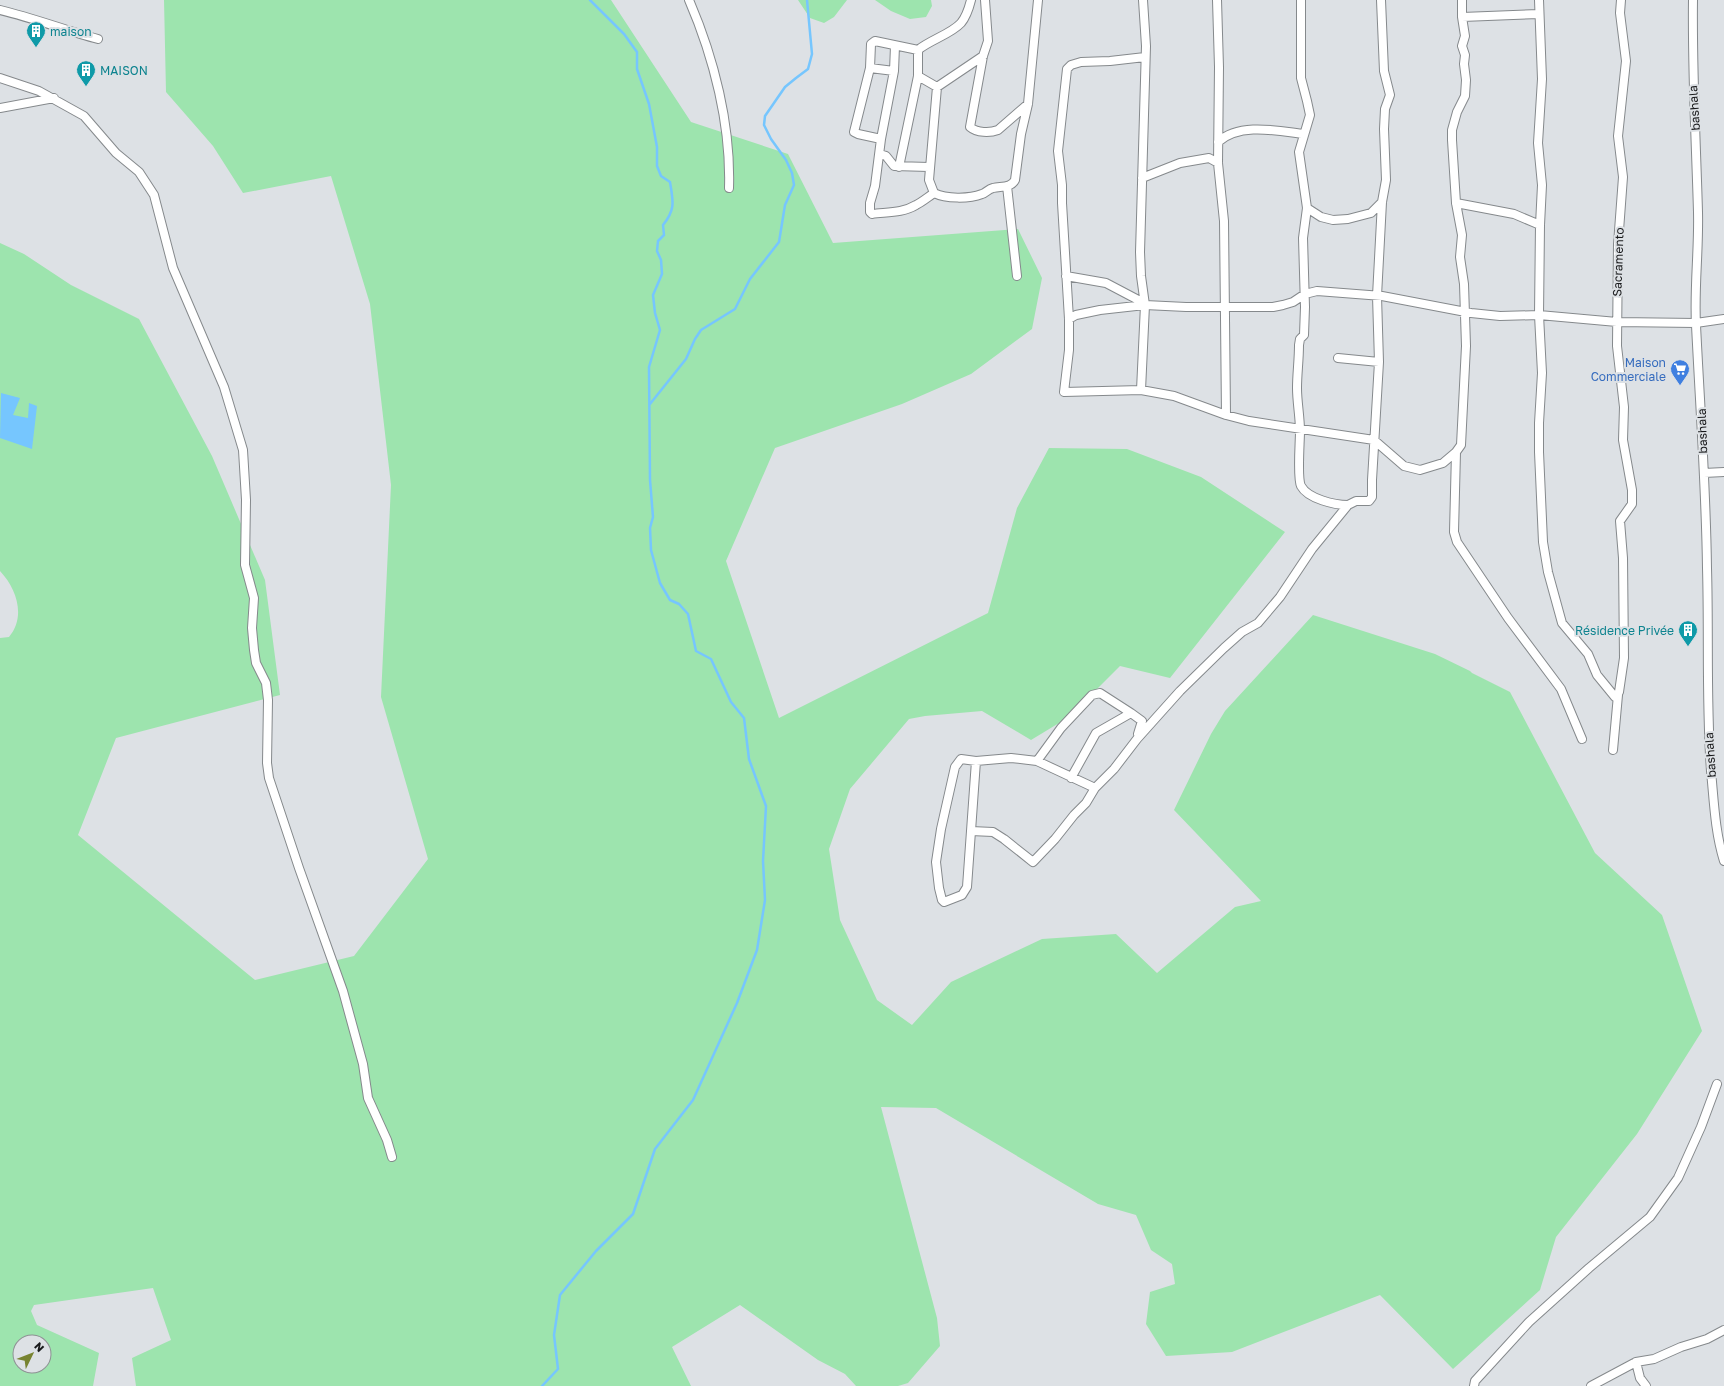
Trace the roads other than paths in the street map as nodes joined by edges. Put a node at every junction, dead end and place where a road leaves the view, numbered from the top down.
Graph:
1 (689, 0) edge
2 (972, 0) edge
3 (985, 0) edge
4 (1038, 0) edge
5 (1143, 0) edge
6 (1217, 0) edge
7 (1301, 0) edge
8 (1381, 0) edge
9 (1462, 0) edge
10 (1539, 0) edge
11 (1621, 0) edge
12 (1693, 0) edge
13 (0, 10) edge
14 (1538, 14) junction
15 (1462, 17) junction
16 (98, 39) dead end
17 (895, 46) junction
18 (918, 50) junction
19 (983, 56) junction
20 (1146, 57) junction
21 (870, 68) junction
22 (894, 71) junction
23 (918, 76) junction
24 (1, 79) edge
25 (937, 87) junction
26 (54, 98) junction
27 (1028, 104) junction
28 (0, 108) edge
29 (1304, 134) junction
30 (881, 139) junction
31 (1218, 142) junction
32 (880, 154) junction
33 (1218, 163) junction
34 (899, 167) junction
35 (929, 167) junction
36 (1142, 178) junction
37 (1007, 186) junction
38 (729, 188) dead end
39 (934, 193) junction
40 (1382, 202) junction
41 (1456, 203) junction
42 (1307, 208) junction
43 (1540, 225) junction
44 (1017, 276) dead end
45 (1066, 276) junction
46 (1304, 294) junction
47 (1377, 296) junction
48 (1145, 304) junction
49 (1225, 306) junction
50 (1465, 312) junction
51 (1539, 315) junction
52 (1069, 319) junction
53 (1724, 319) edge
54 (1617, 322) junction
55 (1696, 323) junction
56 (1338, 358) dead end
57 (1379, 362) junction
58 (1141, 390) junction
59 (1226, 415) junction
60 (1300, 429) junction
61 (1374, 440) junction
62 (1456, 452) junction
63 (1724, 472) edge
64 (1704, 473) junction
65 (1348, 505) junction
66 (1618, 695) junction
67 (1131, 713) junction
68 (1137, 739) junction
69 (1582, 739) dead end
70 (1614, 750) dead end
71 (976, 761) junction
72 (1037, 761) junction
73 (1071, 778) junction
74 (1095, 788) junction
75 (970, 831) junction
76 (1724, 861) edge
77 (1717, 1084) dead end
78 (392, 1157) dead end
79 (1724, 1330) edge
80 (1636, 1362) junction
81 (1474, 1386) edge
82 (1591, 1386) edge
83 (1646, 1386) edge

1 - 38 street
2 - 18 street
3 - 19 street
4 - 27 street
5 - 20 street
6 - 31 street
7 - 29 street
8 - 40 street
9 - 15 street
10 - 14 street
11 - 54 street, Sacramento
12 - 55 street, bashala
13 - 16 street
14 - 15 street
14 - 43 street
15 - 41 street
17 - 18 street
17 - 21 street
17 - 22 street
18 - 23 street
19 - 25 street
19 - 27 street
20 - 36 street
20 - 45 street
21 - 22 street
21 - 30 street
22 - 30 street
23 - 25 street
23 - 34 street
24 - 26 street
25 - 35 street
26 - 28 street
26 - 78 street
27 - 37 street
29 - 31 street
29 - 42 street
30 - 32 street
31 - 33 street
32 - 34 street
32 - 39 street
33 - 36 street
33 - 49 street
34 - 35 street
35 - 39 street
36 - 48 street
37 - 39 street
37 - 44 street
40 - 42 street
40 - 47 street
41 - 43 street
41 - 50 street
42 - 46 street
43 - 51 street
45 - 48 street
45 - 52 street
46 - 47 street
46 - 49 street
46 - 60 street
47 - 50 street
47 - 57 street
48 - 49 street
48 - 52 street
48 - 58 street
49 - 59 street
50 - 51 street
50 - 62 street
51 - 54 street
51 - 66 street
52 - 58 street
53 - 55 street
54 - 55 street
54 - 66 street, Sacramento
55 - 64 street, bashala
56 - 57 street
57 - 61 street
58 - 59 street
59 - 60 street
60 - 61 street
60 - 65 street
61 - 62 street
61 - 65 street
62 - 69 street
63 - 64 street
64 - 76 street, bashala
65 - 68 street
66 - 70 street
67 - 68 street
67 - 72 street
67 - 73 street
68 - 74 street
71 - 72 street
71 - 75 street
71 - 75 street
72 - 73 street
73 - 74 street
74 - 75 street
77 - 81 street
79 - 80 street
80 - 82 street
80 - 83 street

